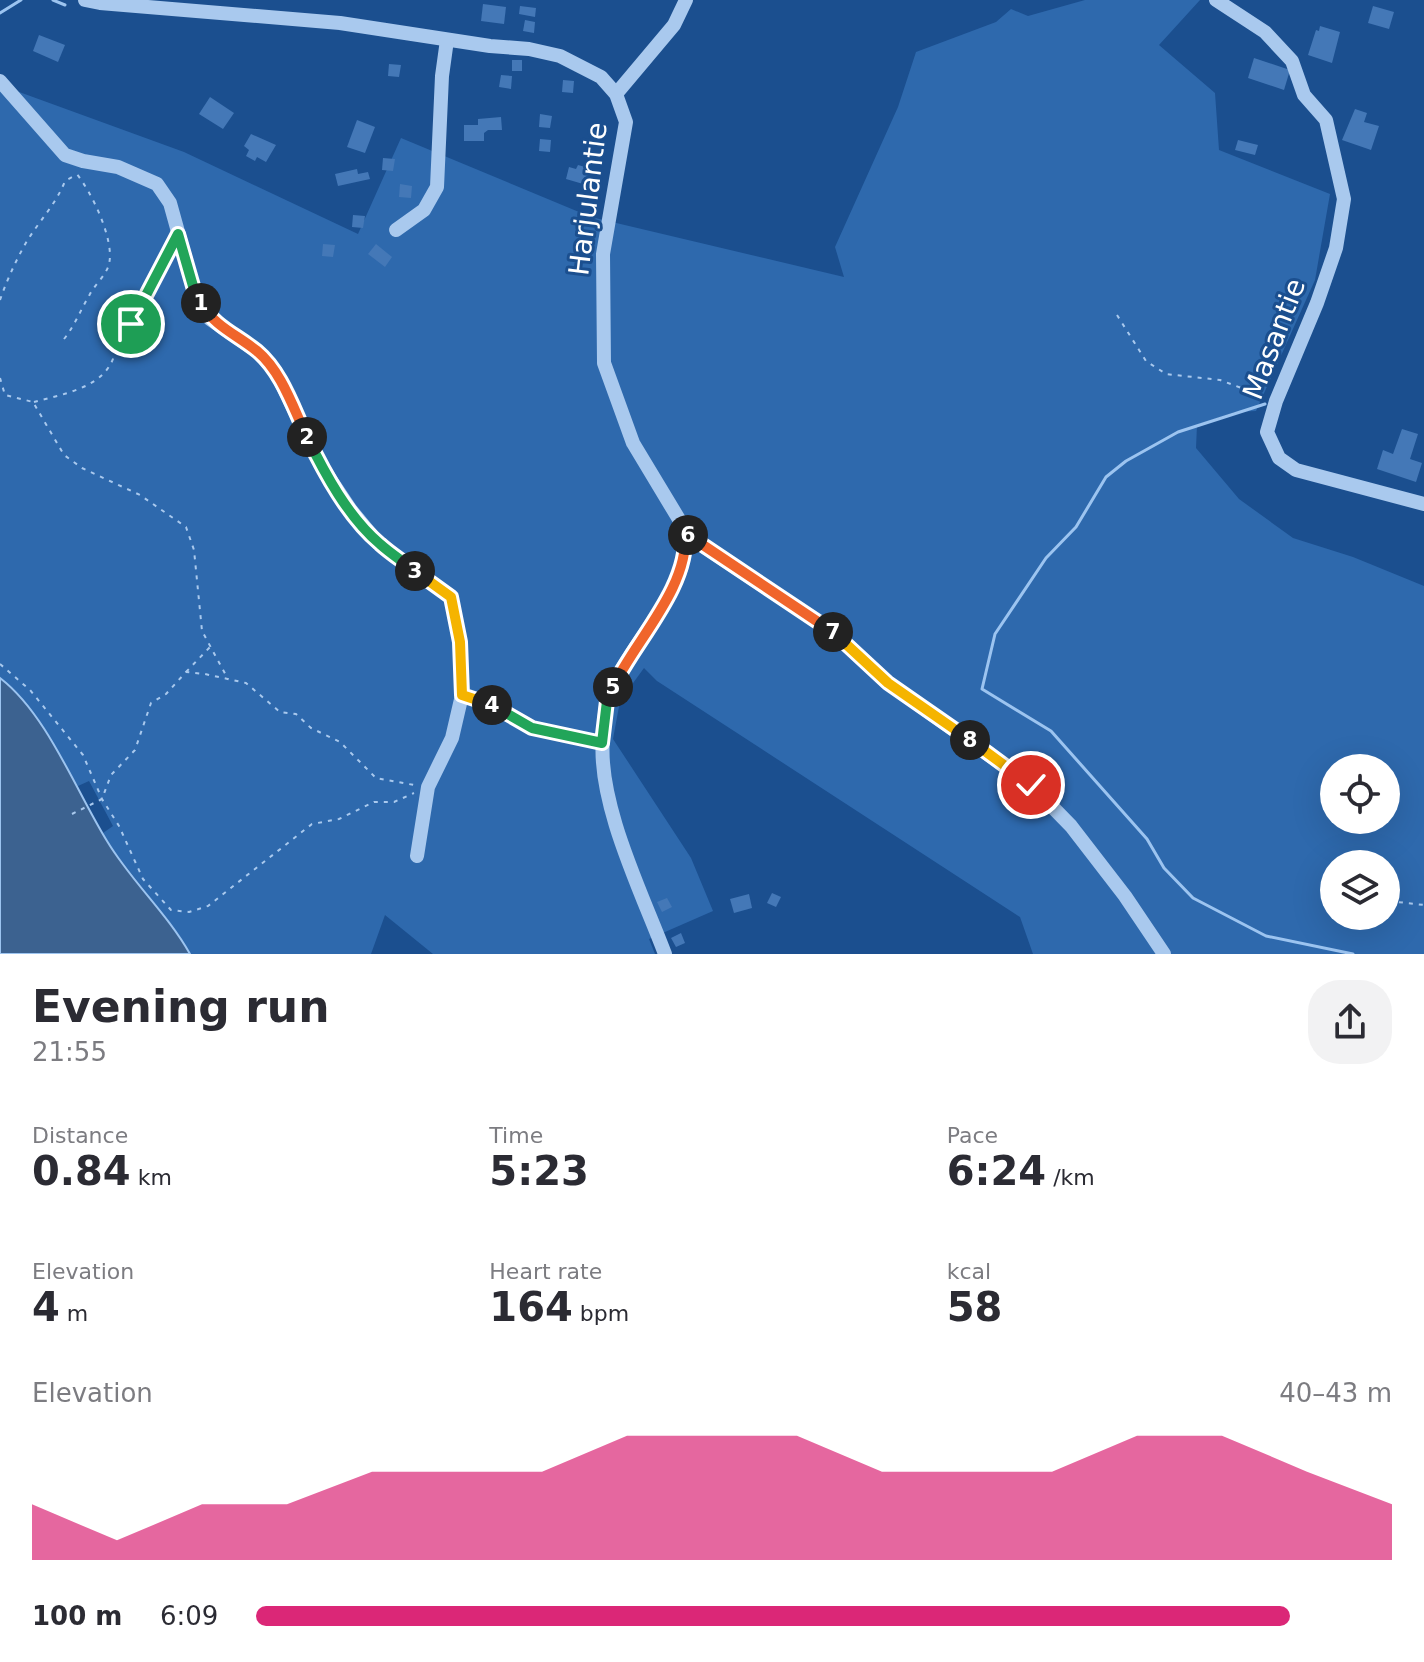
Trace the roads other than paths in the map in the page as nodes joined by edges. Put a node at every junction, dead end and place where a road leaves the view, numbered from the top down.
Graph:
1 (85, 0) edge
2 (686, 0) edge
3 (1216, 0) edge
4 (447, 40) junction
5 (0, 81) edge
6 (616, 94) junction
7 (396, 230) dead end
8 (1424, 504) edge
9 (685, 534) junction
10 (417, 856) dead end
11 (665, 954) edge
12 (1164, 954) edge

1 - 4 street, Harjulantie
2 - 6 street
3 - 8 street, Masantie
4 - 6 street, Harjulantie
4 - 7 street
5 - 10 street
6 - 9 street, Harjulantie
9 - 11 street
9 - 12 street

